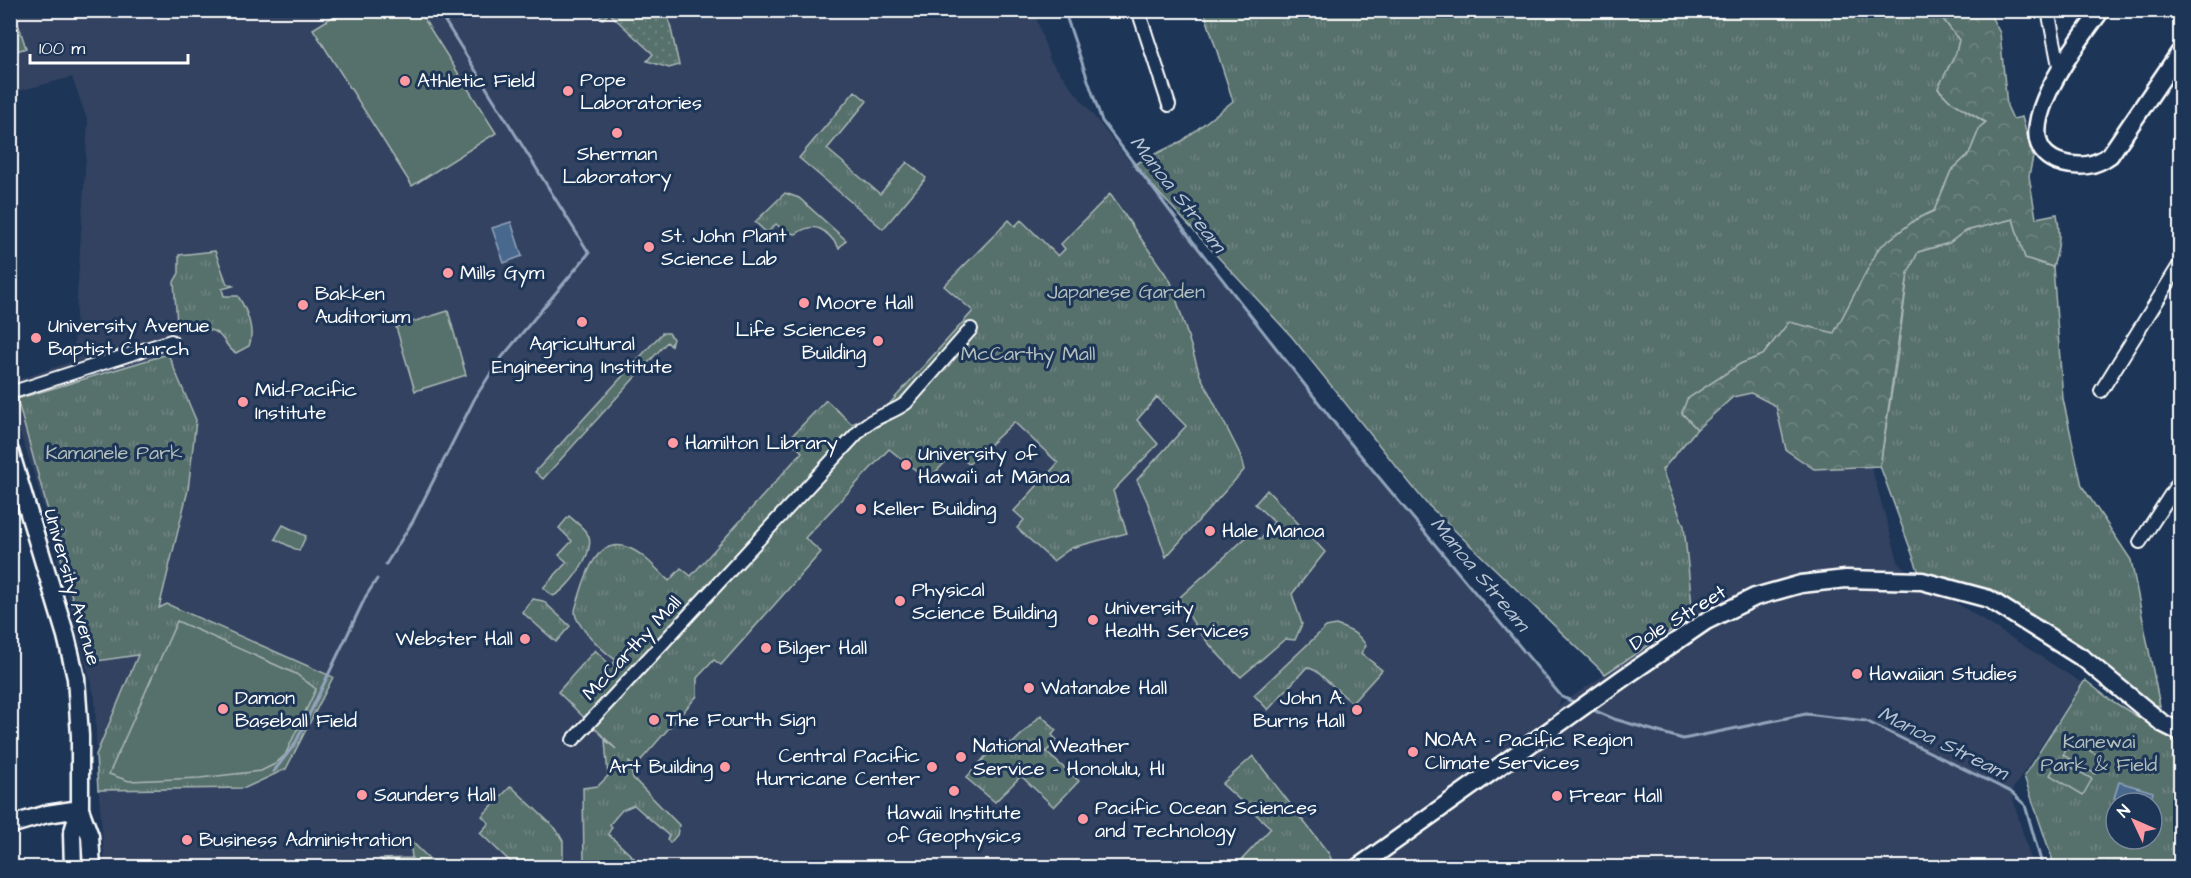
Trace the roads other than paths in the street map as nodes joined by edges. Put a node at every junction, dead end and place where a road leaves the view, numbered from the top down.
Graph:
1 (1138, 10) edge
2 (2048, 10) edge
3 (2101, 10) edge
4 (2181, 52) edge
5 (2060, 71) junction
6 (1169, 105) dead end
7 (2181, 264) edge
8 (971, 329) dead end
9 (171, 341) dead end
10 (2101, 391) dead end
11 (10, 393) edge
12 (10, 451) edge
13 (2181, 480) edge
14 (2140, 542) dead end
15 (2181, 732) edge
16 (573, 740) dead end
17 (80, 809) junction
18 (10, 825) edge
19 (73, 867) edge
20 (92, 867) edge
21 (1357, 867) edge

1 - 6 street
2 - 5 street
3 - 5 street
4 - 5 street
7 - 10 street
8 - 16 street, McCarthy Mall
9 - 11 street
12 - 17 street, University Avenue
13 - 14 street
15 - 21 street, Dole Street
17 - 18 street
17 - 19 street, University Avenue
17 - 20 street, University Avenue

